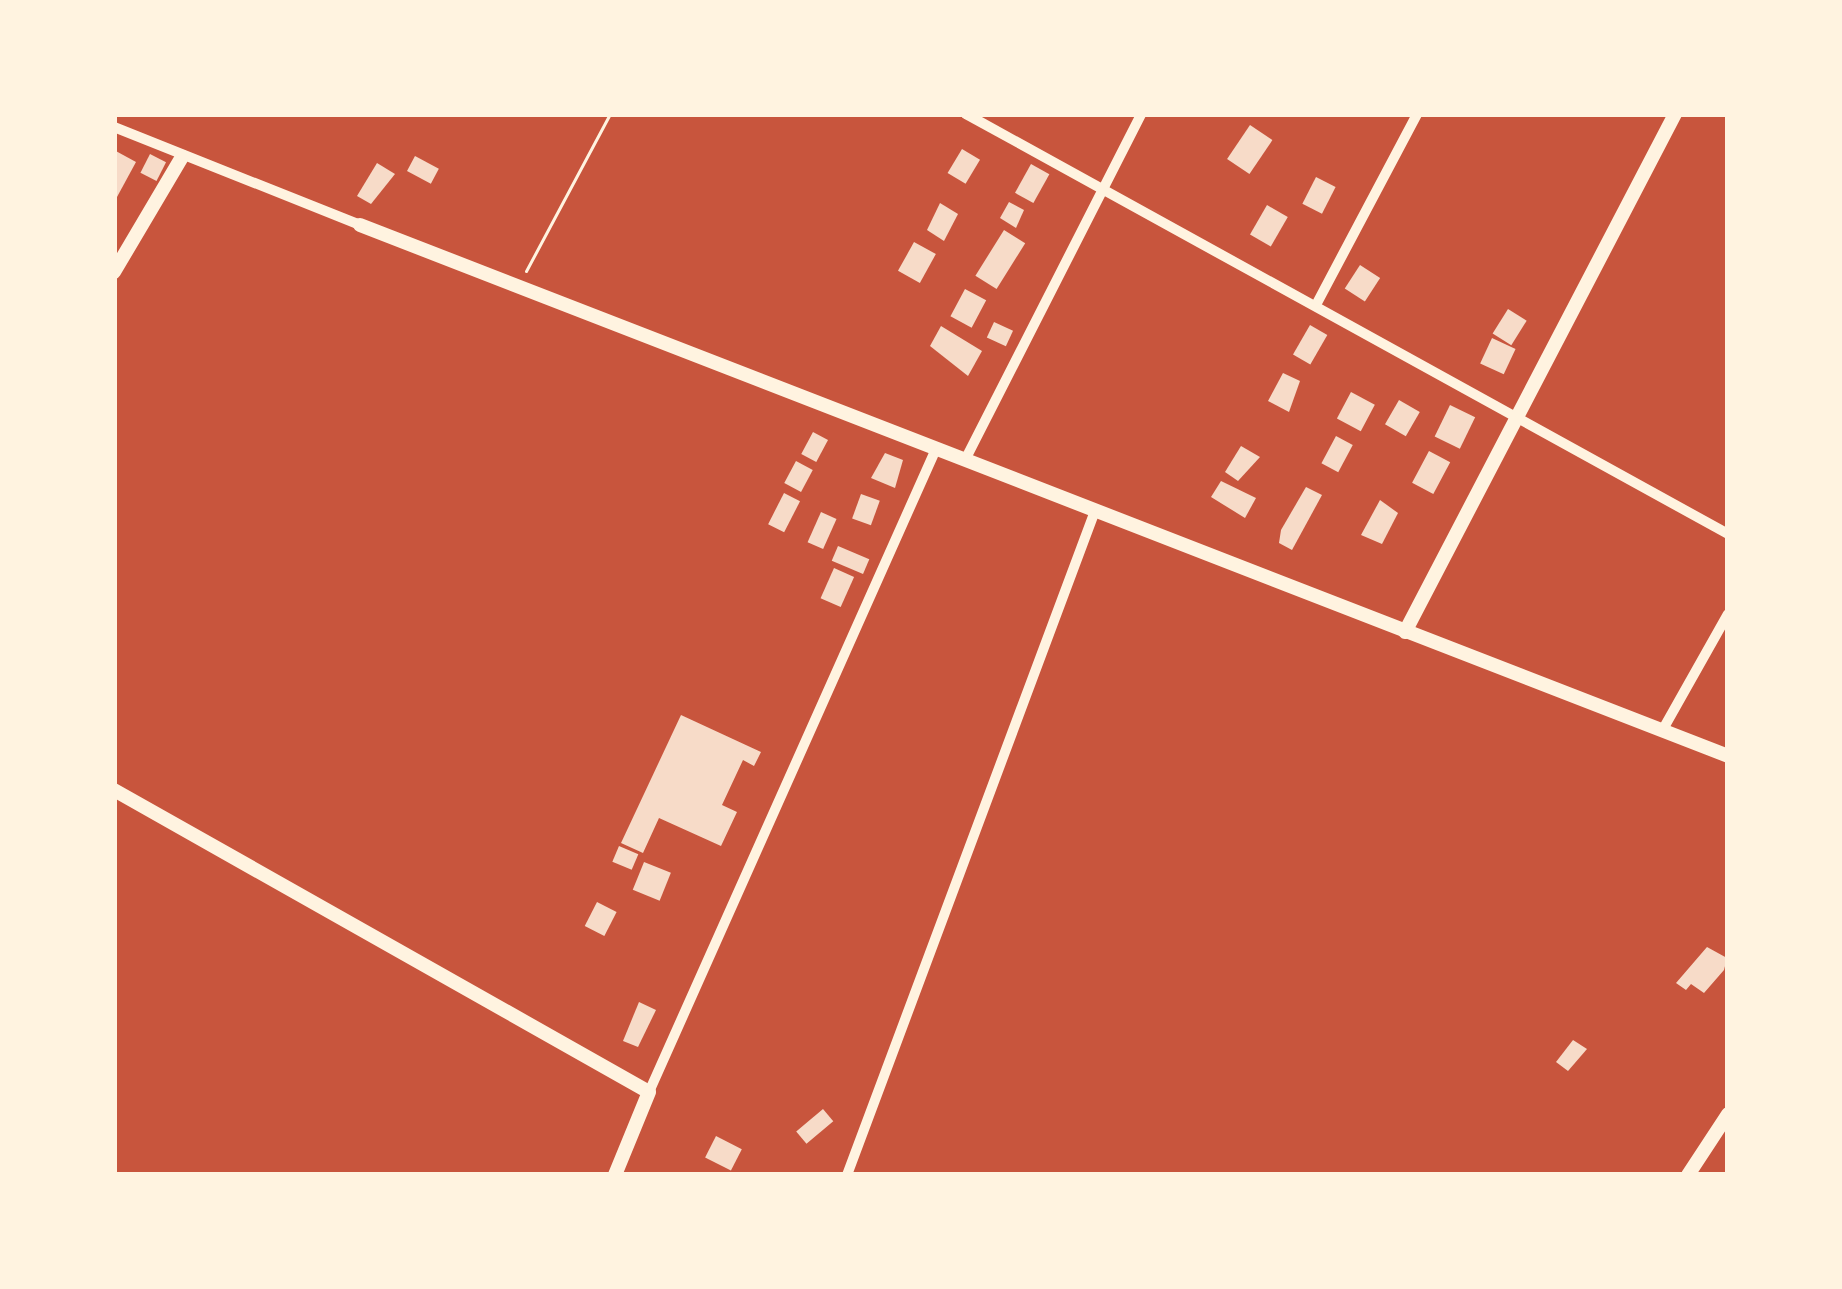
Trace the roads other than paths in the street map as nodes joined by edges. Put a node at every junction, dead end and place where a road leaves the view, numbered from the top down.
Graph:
1 (966, 114) edge
2 (1141, 114) edge
3 (1418, 114) edge
4 (1675, 114) edge
5 (114, 127) edge
6 (182, 157) junction
7 (1104, 185) junction
8 (360, 225) joint
9 (114, 272) edge
10 (1316, 305) junction
11 (1516, 414) junction
12 (935, 448) junction
13 (965, 460) junction
14 (1095, 511) junction
15 (1728, 534) edge
16 (1728, 614) edge
17 (1405, 632) junction
18 (1662, 731) junction
19 (1728, 756) edge
20 (114, 790) edge
21 (649, 1092) junction
22 (1728, 1114) edge
23 (615, 1175) edge
24 (847, 1175) edge
25 (1688, 1175) edge

1 - 7 street
2 - 7 street
3 - 10 street
4 - 11 street
5 - 6 street
6 - 8 street
6 - 9 street
7 - 10 street
7 - 13 street
8 - 12 street
10 - 11 street
11 - 15 street
11 - 17 street
12 - 13 street
12 - 21 street
13 - 14 street
14 - 17 street
14 - 24 street
16 - 18 street
17 - 18 street
18 - 19 street
20 - 21 street
21 - 23 street
22 - 25 street

